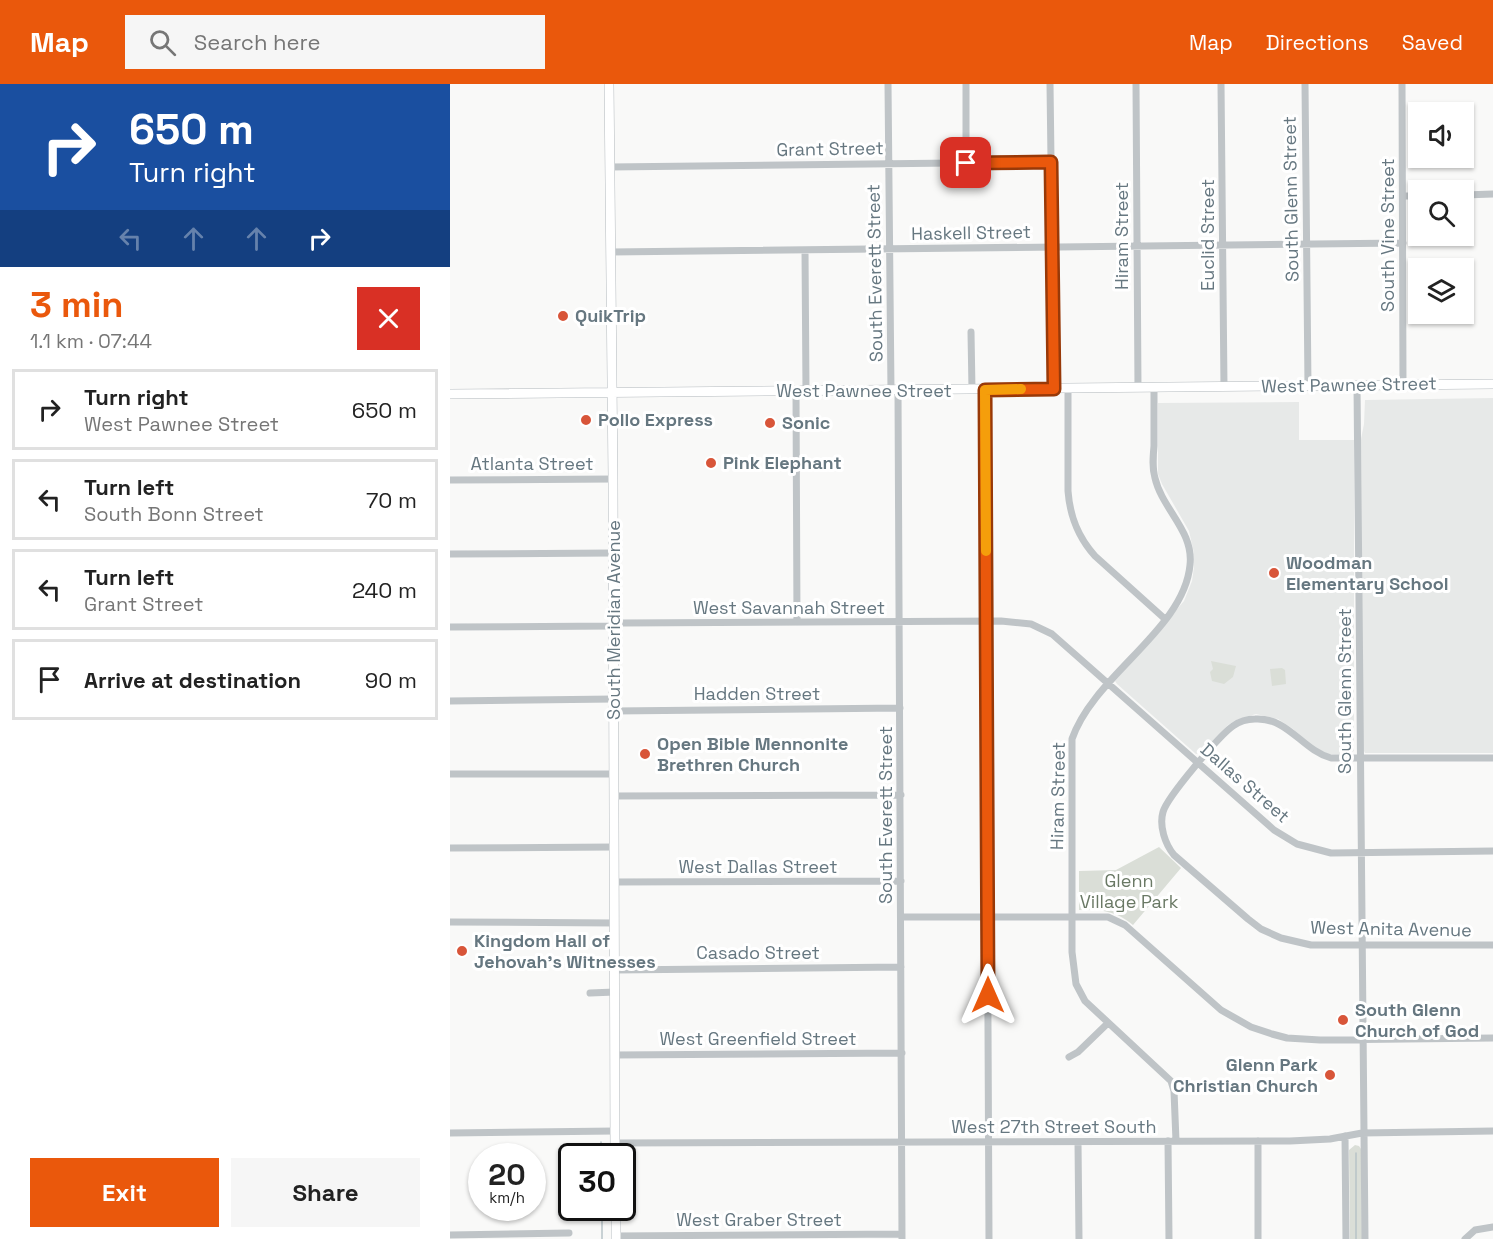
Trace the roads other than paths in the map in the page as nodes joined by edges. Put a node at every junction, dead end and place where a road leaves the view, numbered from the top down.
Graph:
1 (609, 84) edge
2 (888, 84) edge
3 (966, 84) edge
4 (1050, 84) edge
5 (1136, 84) edge
6 (1221, 84) edge
7 (1305, 84) edge
8 (1402, 84) edge
9 (1051, 162) junction
10 (966, 163) junction
11 (889, 164) junction
12 (610, 167) junction
13 (1493, 194) edge
14 (1474, 195) edge
15 (1403, 196) junction
16 (1408, 196) edge
17 (1403, 243) junction
18 (1307, 244) junction
19 (1223, 245) junction
20 (1137, 246) junction
21 (1052, 248) junction
22 (890, 249) junction
23 (805, 250) junction
24 (612, 252) junction
25 (971, 332) dead end
26 (1493, 384) edge
27 (1357, 385) junction
28 (1403, 385) junction
29 (1308, 386) junction
30 (1138, 387) junction
31 (1154, 387) junction
32 (1224, 387) junction
33 (1068, 388) junction
34 (1054, 389) junction
35 (972, 390) junction
36 (985, 390) junction
37 (801, 391) junction
38 (895, 391) junction
39 (613, 392) junction
40 (450, 394) edge
41 (614, 479) junction
42 (450, 480) edge
43 (613, 553) junction
44 (450, 554) edge
45 (1165, 619) junction
46 (986, 621) junction
47 (797, 622) junction
48 (899, 622) junction
49 (613, 626) junction
50 (450, 627) edge
51 (1108, 683) junction
52 (614, 699) junction
53 (450, 701) edge
54 (900, 708) junction
55 (614, 711) junction
56 (1493, 758) edge
57 (1360, 759) junction
58 (1199, 763) junction
59 (450, 774) edge
60 (614, 774) junction
61 (901, 795) junction
62 (614, 796) junction
63 (614, 847) junction
64 (450, 848) edge
65 (1493, 851) edge
66 (1361, 853) junction
67 (901, 881) junction
68 (615, 882) junction
69 (1072, 916) junction
70 (902, 917) junction
71 (987, 917) junction
72 (450, 922) edge
73 (614, 923) junction
74 (1493, 945) edge
75 (1362, 946) junction
76 (901, 967) junction
77 (615, 970) junction
78 (615, 992) junction
79 (590, 993) dead end
80 (1108, 1023) junction
81 (1493, 1038) edge
82 (1362, 1040) junction
83 (902, 1053) junction
84 (615, 1055) junction
85 (1069, 1056) dead end
86 (615, 1131) junction
87 (1493, 1131) edge
88 (450, 1132) edge
89 (1362, 1133) junction
90 (1345, 1136) junction
91 (1172, 1141) junction
92 (1258, 1141) junction
93 (989, 1142) junction
94 (1078, 1142) junction
95 (615, 1143) edge
96 (636, 1143) edge
97 (902, 1143) junction
98 (616, 1221) edge
99 (1493, 1227) edge
100 (569, 1233) dead end
101 (450, 1235) edge
102 (902, 1236) edge
103 (616, 1237) edge
104 (1467, 1237) edge
105 (989, 1239) edge
106 (1079, 1239) edge
107 (1169, 1239) edge
108 (1258, 1239) edge
109 (1346, 1239) edge
110 (1365, 1239) edge

1 - 12 main road, South Meridian Avenue
2 - 11 street, South Everett Street
3 - 10 street
4 - 9 street
5 - 20 street, Hiram Street
6 - 19 street, Euclid Street
7 - 18 street, South Glenn Street
8 - 15 street, South Vine Street
9 - 10 street, Grant Street
9 - 21 street
10 - 11 street, Grant Street
11 - 12 street, Grant Street
11 - 22 street, South Everett Street
12 - 24 main road, South Meridian Avenue
13 - 14 street
15 - 16 street
15 - 17 street, South Vine Street
17 - 18 street, Haskell Street
17 - 28 street, South Vine Street
18 - 19 street, Haskell Street
18 - 29 street, South Glenn Street
19 - 20 street, Haskell Street
19 - 32 street, Euclid Street
20 - 21 street, Haskell Street
20 - 30 street, Hiram Street
21 - 22 street, Haskell Street
21 - 34 street
22 - 23 street, Haskell Street
22 - 38 street, South Everett Street
23 - 24 street, Haskell Street
23 - 37 street
24 - 39 main road, South Meridian Avenue
25 - 35 street
26 - 28 main road, West Pawnee Street
27 - 28 main road, West Pawnee Street
27 - 29 main road, West Pawnee Street
27 - 57 street, South Glenn Street
29 - 32 main road, West Pawnee Street
30 - 31 main road, West Pawnee Street
30 - 33 main road, West Pawnee Street
31 - 32 main road, West Pawnee Street
31 - 45 street, Hiram Street
33 - 34 main road, West Pawnee Street
33 - 45 street
34 - 36 main road, West Pawnee Street
35 - 36 main road, West Pawnee Street
35 - 38 main road, West Pawnee Street
36 - 46 street
37 - 38 main road, West Pawnee Street
37 - 39 main road, West Pawnee Street
37 - 47 street
38 - 48 street, South Everett Street
39 - 40 main road, West Pawnee Street
39 - 41 main road, South Meridian Avenue
41 - 42 street, Atlanta Street
41 - 43 main road, South Meridian Avenue
43 - 44 street
43 - 49 main road, South Meridian Avenue
45 - 51 street, Hiram Street
46 - 48 street, West Savannah Street
46 - 51 street, West Savannah Street
46 - 71 street
47 - 48 street, West Savannah Street
47 - 49 street, West Savannah Street
48 - 54 street, South Everett Street
49 - 50 street, West Savannah Street
49 - 52 main road, South Meridian Avenue
51 - 58 street, Dallas Street
51 - 69 street, Hiram Street
52 - 53 street
52 - 55 main road, South Meridian Avenue
54 - 55 street, Hadden Street
54 - 61 street, South Everett Street
55 - 60 main road, South Meridian Avenue
56 - 57 street, West Anita Avenue
57 - 58 street, West Anita Avenue
57 - 66 street, South Glenn Street
58 - 66 street, Dallas Street
58 - 75 street, West Anita Avenue
59 - 60 street
60 - 62 main road, South Meridian Avenue
61 - 62 street
61 - 67 street, South Everett Street
62 - 63 main road, South Meridian Avenue
63 - 64 street
63 - 68 main road, South Meridian Avenue
65 - 66 street, Dallas Street
66 - 75 street, South Glenn Street
67 - 68 street, West Dallas Street
67 - 70 street, South Everett Street
68 - 73 main road, South Meridian Avenue
69 - 71 street
69 - 80 street, Hiram Street
69 - 82 street
70 - 71 street
70 - 76 street, South Everett Street
71 - 93 street
72 - 73 street
73 - 77 main road, South Meridian Avenue
74 - 75 street, West Anita Avenue
75 - 82 street, South Glenn Street
76 - 77 street, Casado Street
76 - 83 street, South Everett Street
77 - 78 main road, South Meridian Avenue
78 - 79 street
78 - 84 main road, South Meridian Avenue
80 - 85 street
80 - 91 street, Hiram Street
81 - 82 street
82 - 89 street
83 - 84 street, West Greenfield Street
83 - 97 street, South Everett Street
84 - 86 main road, South Meridian Avenue
86 - 88 street
86 - 95 main road, South Meridian Avenue
87 - 89 street, West 27th Street South
89 - 90 street, West 27th Street South
89 - 110 street
90 - 92 street, West 27th Street South
90 - 109 street
91 - 92 street, West 27th Street South
91 - 94 street, West 27th Street South
91 - 107 street, Hiram Street
92 - 108 street
93 - 94 street, West 27th Street South
93 - 97 street, West 27th Street South
93 - 105 street
94 - 106 street
96 - 97 street, West 27th Street South
97 - 102 street, South Everett Street
98 - 103 main road
99 - 104 street
100 - 101 street
102 - 103 street, West Graber Street

